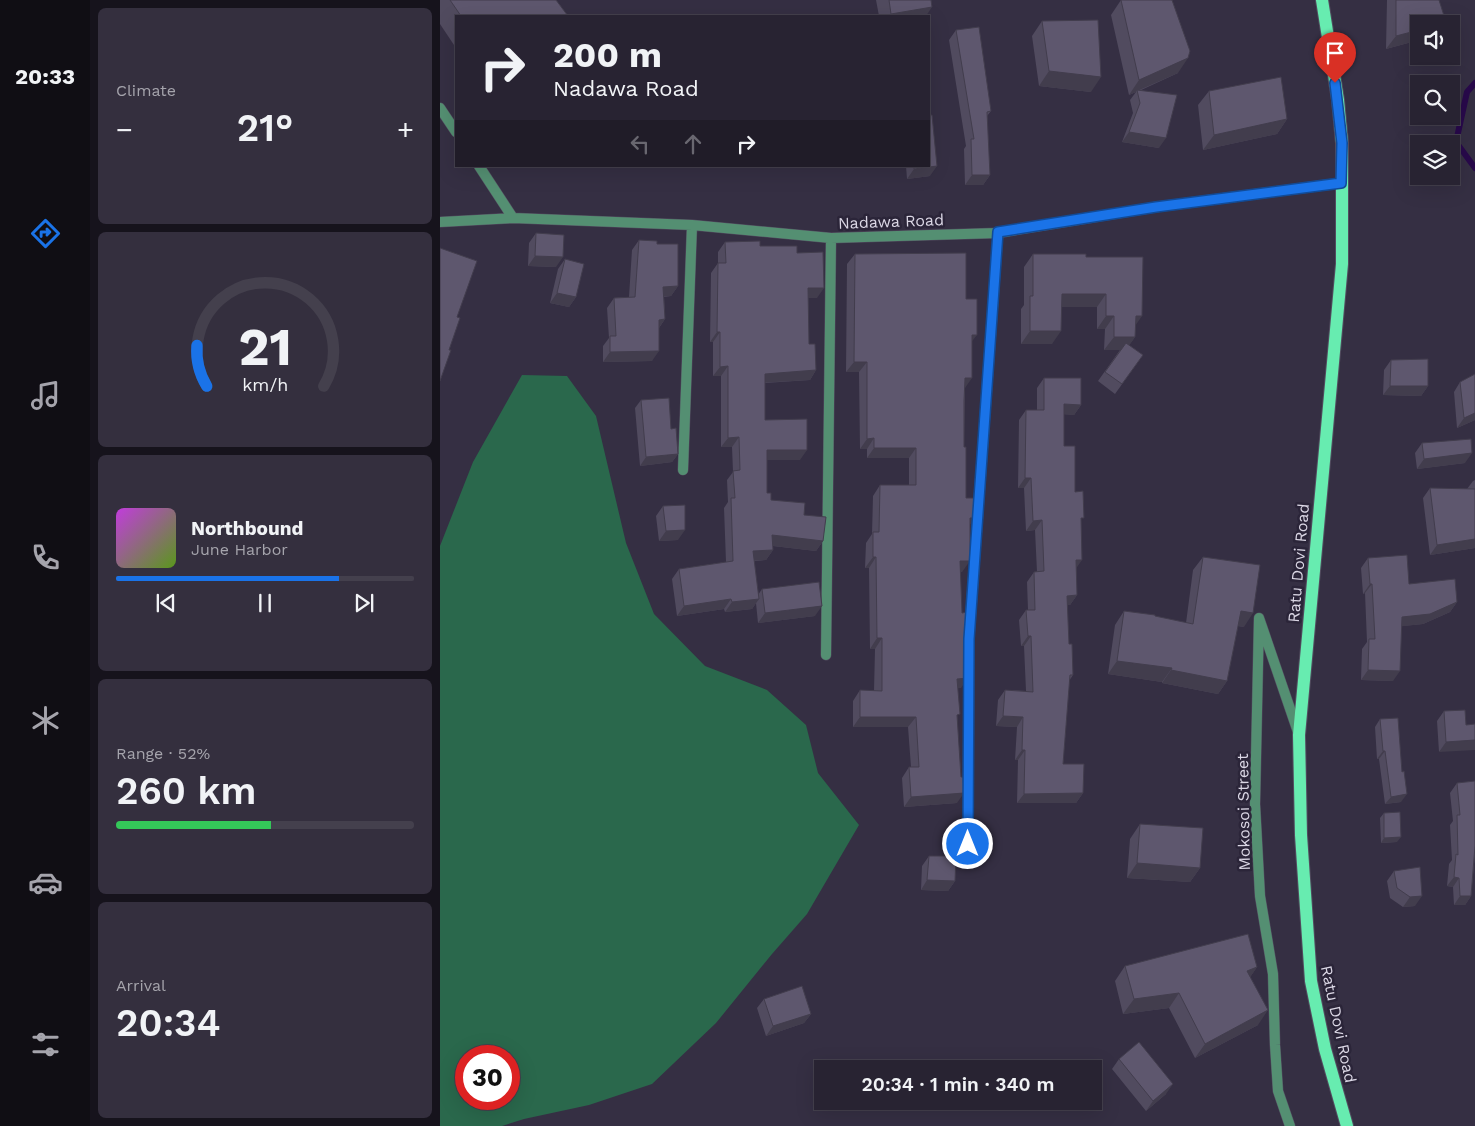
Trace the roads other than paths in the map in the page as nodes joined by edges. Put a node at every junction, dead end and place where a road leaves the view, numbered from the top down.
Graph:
1 (1322, 0) edge
2 (440, 108) edge
3 (455, 130) edge
4 (480, 167) edge
5 (1341, 183) junction
6 (513, 218) junction
7 (440, 222) edge
8 (692, 225) junction
9 (998, 232) junction
10 (831, 238) junction
11 (683, 470) dead end
12 (826, 655) dead end
13 (1299, 735) junction
14 (968, 844) dead end
15 (1290, 1126) edge
16 (1347, 1126) edge

1 - 5 main road, Ratu Dovi Road
2 - 3 street
4 - 6 street
5 - 9 street, Nadawa Road
5 - 13 main road, Ratu Dovi Road
6 - 7 street, Nadawa Road
6 - 8 street, Nadawa Road
8 - 10 street, Nadawa Road
8 - 11 street
9 - 10 street, Nadawa Road
9 - 14 street
10 - 12 street
13 - 15 street, Mokosoi Street
13 - 16 main road, Ratu Dovi Road

